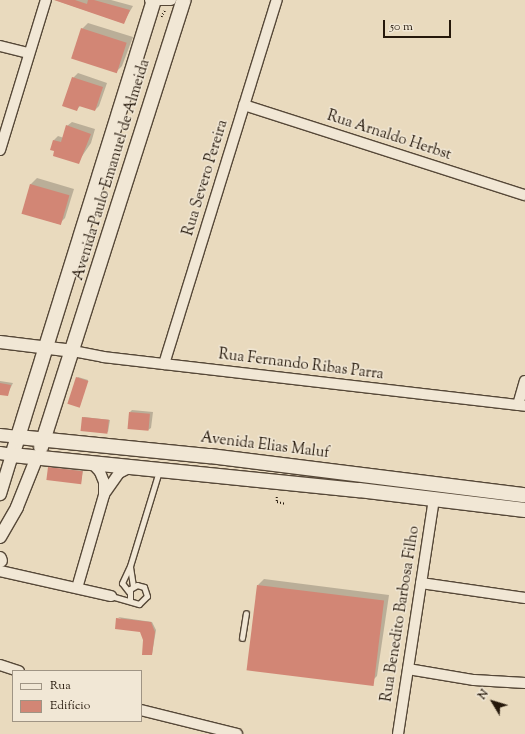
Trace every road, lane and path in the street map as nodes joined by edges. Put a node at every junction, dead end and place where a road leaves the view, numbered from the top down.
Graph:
1 (46, 0) edge
2 (152, 0) edge
3 (171, 0) edge
4 (184, 0) edge
5 (277, 0) edge
6 (0, 46) edge
7 (30, 53) junction
8 (244, 106) junction
9 (0, 150) edge
10 (525, 195) edge
11 (0, 342) edge
12 (45, 347) junction
13 (73, 351) junction
14 (164, 364) junction
15 (525, 381) edge
16 (521, 405) edge
17 (0, 435) edge
18 (18, 437) junction
19 (44, 439) junction
20 (6, 454) edge
21 (210, 456) junction
22 (37, 457) junction
23 (90, 462) junction
24 (132, 467) junction
25 (160, 470) junction
26 (0, 494) edge
27 (104, 495) junction
28 (525, 495) edge
29 (277, 497) dead end
30 (434, 498) junction
31 (286, 504) dead end
32 (525, 510) edge
33 (0, 537) edge
34 (0, 562) edge
35 (130, 566) junction
36 (421, 583) junction
37 (133, 586) junction
38 (77, 588) junction
39 (128, 593) junction
40 (111, 596) junction
41 (525, 598) edge
42 (130, 600) junction
43 (246, 613) dead end
44 (242, 638) dead end
45 (0, 665) edge
46 (408, 669) junction
47 (16, 670) edge
48 (525, 684) edge
49 (142, 710) edge
50 (237, 734) edge
51 (398, 734) edge

1 - 7 street
2 - 3 street, Avenida Paulo Emanuel de Almeida
2 - 12 main road, Avenida Paulo Emanuel de Almeida
4 - 13 main road, Avenida Paulo Emanuel de Almeida
5 - 8 street, Rua Severo Pereira
6 - 7 street
7 - 9 street
8 - 10 street, Rua Arnaldo Herbst
8 - 14 street, Rua Severo Pereira
11 - 12 street
12 - 13 street
12 - 18 main road, Avenida Paulo Emanuel de Almeida
13 - 14 street, Rua Fernando Ribas Parra
13 - 19 main road, Avenida Paulo Emanuel de Almeida
14 - 16 street, Rua Fernando Ribas Parra
15 - 16 street
17 - 18 street, Avenida Elias Maluf
18 - 19 main road, Avenida Elias Maluf
18 - 20 main road, Avenida Paulo Emanuel de Almeida
19 - 21 main road, Avenida Elias Maluf
19 - 22 main road, Avenida Paulo Emanuel de Almeida
20 - 22 main road
20 - 26 street
21 - 25 main road
21 - 28 main road, Avenida Elias Maluf
22 - 23 main road
22 - 33 street
23 - 24 main road
23 - 27 street
24 - 25 main road
24 - 27 street
25 - 30 main road
25 - 35 lane
27 - 38 street
29 - 31 path
30 - 32 main road
30 - 36 street, Rua Benedito Barbosa Filho
34 - 38 street
35 - 37 lane
35 - 39 lane
36 - 41 street
36 - 46 street, Rua Benedito Barbosa Filho
37 - 39 lane
37 - 42 lane
38 - 40 street
39 - 40 lane
39 - 42 lane
40 - 42 lane
43 - 44 lane
45 - 47 street
46 - 48 street
46 - 51 street, Rua Benedito Barbosa Filho
49 - 50 street

